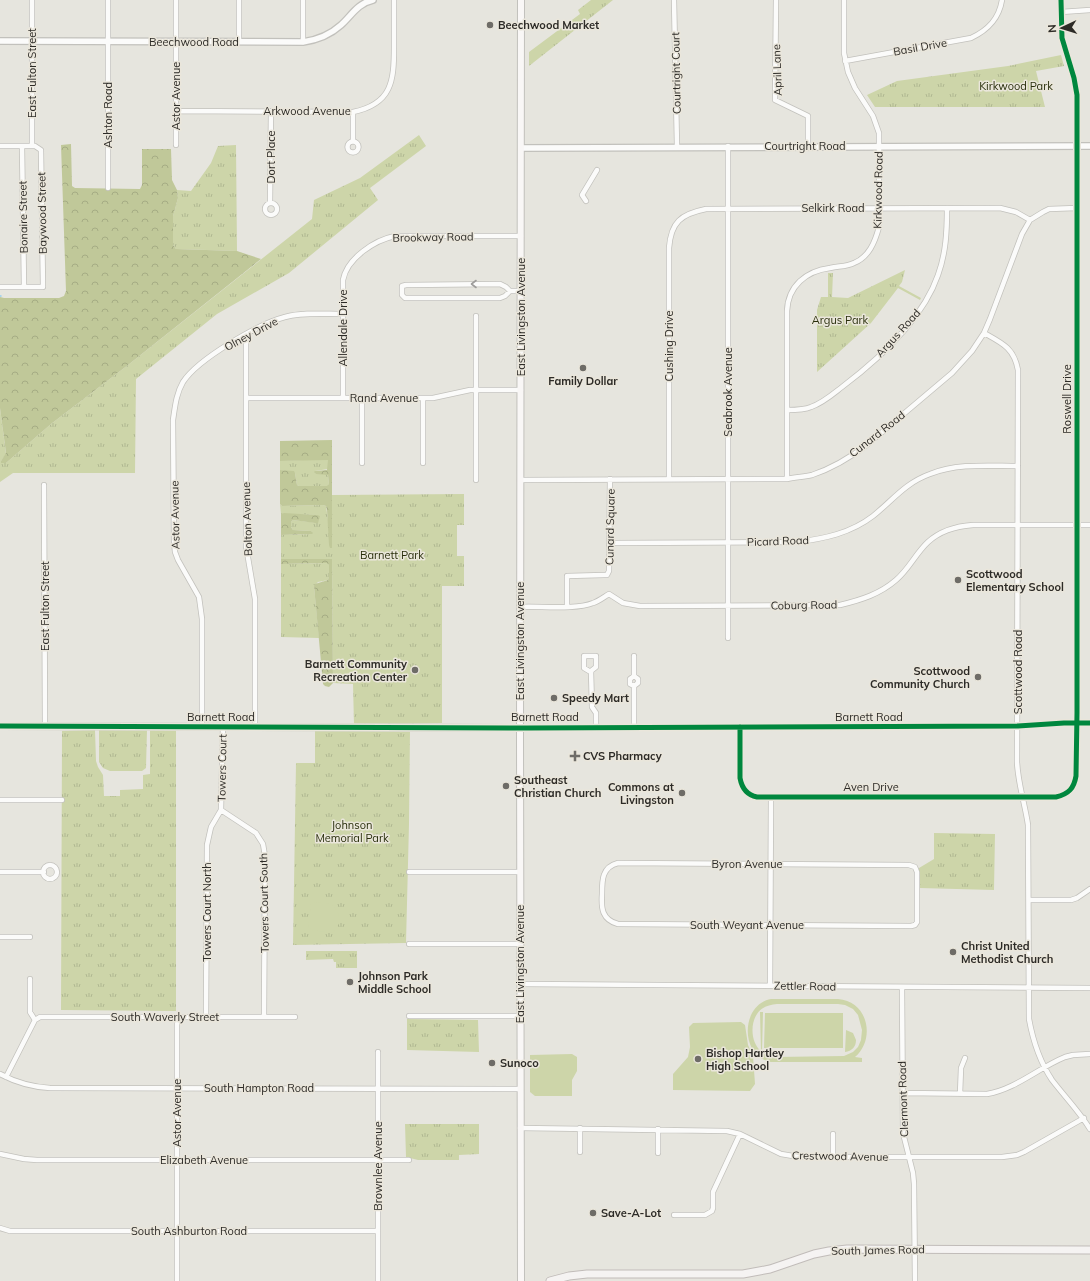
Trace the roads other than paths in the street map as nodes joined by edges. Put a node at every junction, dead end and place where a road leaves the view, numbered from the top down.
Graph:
1 (32, 0) edge
2 (108, 0) edge
3 (176, 0) edge
4 (239, 0) edge
5 (303, 0) edge
6 (373, 0) edge
7 (394, 0) edge
8 (521, 0) edge
9 (674, 0) edge
10 (776, 0) edge
11 (844, 0) edge
12 (1002, 0) edge
13 (1061, 0) edge
14 (1090, 10) edge
15 (1061, 12) junction
16 (0, 41) edge
17 (32, 41) junction
18 (108, 42) junction
19 (176, 42) junction
20 (239, 42) junction
21 (303, 42) junction
22 (845, 61) junction
23 (176, 111) junction
24 (271, 111) junction
25 (353, 112) junction
26 (353, 141) dead end
27 (176, 145) dead end
28 (0, 146) edge
29 (22, 146) junction
30 (32, 146) junction
31 (677, 146) junction
32 (728, 146) junction
33 (808, 146) junction
34 (879, 146) junction
35 (1077, 146) junction
36 (1090, 146) edge
37 (521, 148) junction
38 (597, 170) dead end
39 (108, 188) dead end
40 (586, 201) dead end
41 (270, 203) dead end
42 (728, 208) junction
43 (879, 208) junction
44 (947, 208) junction
45 (1077, 208) junction
46 (682, 217) joint
47 (1030, 220) junction
48 (521, 236) junction
49 (353, 260) joint
50 (0, 287) edge
51 (24, 287) junction
52 (510, 291) junction
53 (521, 292) junction
54 (343, 314) junction
55 (476, 316) dead end
56 (984, 333) junction
57 (246, 334) junction
58 (476, 390) junction
59 (521, 390) junction
60 (178, 394) joint
61 (246, 398) junction
62 (343, 398) junction
63 (362, 398) junction
64 (423, 398) junction
65 (787, 410) junction
66 (362, 463) dead end
67 (423, 463) dead end
68 (1018, 466) junction
69 (610, 479) junction
70 (669, 479) junction
71 (728, 479) junction
72 (787, 479) junction
73 (476, 480) dead end
74 (521, 480) junction
75 (44, 485) dead end
76 (1018, 525) junction
77 (1077, 525) junction
78 (1090, 525) edge
79 (728, 542) junction
80 (614, 543) dead end
81 (567, 606) junction
82 (728, 606) junction
83 (521, 607) junction
84 (728, 638) dead end
85 (634, 656) dead end
86 (592, 671) dead end
87 (1076, 723) junction
88 (1090, 723) edge
89 (0, 726) edge
90 (45, 726) junction
91 (202, 726) junction
92 (1018, 726) junction
93 (222, 727) junction
94 (255, 727) junction
95 (596, 727) junction
96 (634, 727) junction
97 (740, 727) junction
98 (520, 728) junction
99 (1064, 795) joint
100 (1023, 797) junction
101 (771, 798) junction
102 (0, 800) edge
103 (62, 800) dead end
104 (221, 810) junction
105 (771, 864) junction
106 (0, 872) edge
107 (44, 872) dead end
108 (409, 872) dead end
109 (520, 872) junction
110 (1090, 889) edge
111 (602, 894) joint
112 (1029, 900) junction
113 (770, 925) junction
114 (915, 925) joint
115 (0, 937) edge
116 (30, 937) dead end
117 (409, 944) dead end
118 (520, 944) junction
119 (30, 979) dead end
120 (520, 984) junction
121 (770, 986) junction
122 (902, 987) junction
123 (1029, 988) junction
124 (1090, 988) edge
125 (409, 1016) dead end
126 (520, 1016) junction
127 (177, 1017) junction
128 (206, 1017) junction
129 (264, 1017) junction
130 (296, 1017) dead end
131 (35, 1020) junction
132 (378, 1052) dead end
133 (1090, 1054) edge
134 (965, 1058) dead end
135 (1045, 1067) junction
136 (0, 1074) edge
137 (6, 1077) junction
138 (177, 1088) junction
139 (378, 1089) junction
140 (520, 1089) junction
141 (902, 1093) junction
142 (960, 1094) junction
143 (1084, 1118) junction
144 (520, 1128) junction
145 (580, 1128) junction
146 (658, 1129) junction
147 (1090, 1129) edge
148 (740, 1134) junction
149 (833, 1134) dead end
150 (580, 1152) dead end
151 (658, 1153) dead end
152 (0, 1154) edge
153 (832, 1157) junction
154 (909, 1157) junction
155 (177, 1160) junction
156 (378, 1160) junction
157 (409, 1160) dead end
158 (674, 1215) dead end
159 (0, 1228) edge
160 (177, 1231) junction
161 (378, 1231) junction
162 (915, 1249) junction
163 (1090, 1250) edge
164 (599, 1277) edge
165 (177, 1281) edge
166 (378, 1281) edge
167 (521, 1281) edge
168 (550, 1281) edge
169 (915, 1281) edge

1 - 17 street, East Fulton Street
2 - 18 street, Ashton Road
3 - 19 street, Astor Avenue
4 - 20 street
5 - 21 street
6 - 21 street, Beechwood Road
7 - 25 street, Arkwood Avenue
8 - 37 main road, East Livingston Avenue
9 - 31 street, Courtright Court
10 - 33 street, April Lane
11 - 22 street, Kirkwood Road
12 - 22 street, Basil Drive
13 - 15 street, Roswell Drive
14 - 15 street
15 - 35 street, Roswell Drive
16 - 17 street, Beechwood Road
17 - 18 street, Beechwood Road
17 - 30 street, East Fulton Street
18 - 19 street, Beechwood Road
18 - 39 street, Ashton Road
19 - 20 street, Beechwood Road
19 - 23 street, Astor Avenue
20 - 21 street, Beechwood Road
22 - 34 street, Kirkwood Road
23 - 24 street, Arkwood Avenue
23 - 27 street, Astor Avenue
24 - 25 street, Arkwood Avenue
24 - 41 street, Dort Place
25 - 26 street
28 - 29 street
29 - 30 street
29 - 51 street, Bonaire Street
30 - 51 street, Baywood Street
31 - 32 street, Courtright Road
31 - 37 street, Courtright Road
32 - 33 street, Courtright Road
32 - 42 street, Seabrook Avenue
33 - 34 street, Courtright Road
34 - 35 street, Courtright Road
34 - 43 street, Kirkwood Road
35 - 36 street, Courtright Road
35 - 45 street, Roswell Drive
37 - 48 main road, East Livingston Avenue
38 - 40 street
42 - 43 street, Selkirk Road
42 - 46 street, Selkirk Road
42 - 71 street, Seabrook Avenue
43 - 44 street, Selkirk Road
43 - 65 street, Kirkwood Road
44 - 47 street, Selkirk Road
44 - 65 street, Argus Road
45 - 47 street
45 - 77 street, Roswell Drive
46 - 70 street, Cushing Drive
47 - 56 street, Cunard Road
48 - 49 street, Brookway Road
48 - 53 main road, East Livingston Avenue
49 - 54 street, Allendale Drive
50 - 51 street
52 -> 52 street
52 - 53 street
53 - 59 main road, East Livingston Avenue
54 - 57 street, Olney Drive
54 - 62 street, Allendale Drive
55 - 58 street
56 - 68 street, Scottwood Road
56 - 72 street, Cunard Road
57 - 60 street, Olney Drive
57 - 61 street, Bolton Avenue
58 - 59 street, Rand Avenue
58 - 64 street, Rand Avenue
58 - 73 street
59 - 74 main road, East Livingston Avenue
60 - 91 street, Astor Avenue
61 - 62 street, Rand Avenue
61 - 94 street, Bolton Avenue
62 - 63 street, Rand Avenue
63 - 64 street, Rand Avenue
63 - 66 street
64 - 67 street
65 - 72 street, Kirkwood Road
68 - 76 street, Scottwood Road
68 - 79 street, Picard Road
69 - 70 street, Cunard Road
69 - 74 street, Cunard Road
69 - 81 street, Cunard Square
70 - 71 street, Cunard Road
71 - 72 street, Cunard Road
71 - 79 street, Seabrook Avenue
74 - 83 main road, East Livingston Avenue
75 - 90 street, East Fulton Street
76 - 77 street, Coburg Road
76 - 82 street, Coburg Road
76 - 92 street, Scottwood Road
77 - 78 street, Coburg Road
77 - 87 street, Roswell Drive
79 - 80 street, Picard Road
79 - 82 street, Seabrook Avenue
81 - 82 street, Coburg Road
81 - 83 street, Coburg Road
82 - 84 street, Seabrook Avenue
83 - 98 main road, East Livingston Avenue
85 - 96 street
86 - 95 street
87 - 88 street, Barnett Road
87 - 92 street, Barnett Road
87 - 99 street, Roswell Drive
89 - 90 street, Barnett Road
90 - 91 street, Barnett Road
91 - 93 street, Barnett Road
92 - 97 street, Barnett Road
92 - 100 street, Scottwood Road
93 - 94 street, Barnett Road
93 - 104 street, Towers Court
94 - 98 street, Barnett Road
95 - 96 street, Barnett Road
95 - 98 street, Barnett Road
96 - 97 street, Barnett Road
97 - 101 street, Aven Drive
98 - 109 main road, East Livingston Avenue
99 - 100 street, Aven Drive
100 - 101 street, Aven Drive
100 - 112 street, Scottwood Road
101 - 105 street
102 - 103 street
104 - 128 street, Towers Court North
104 - 129 street, Towers Court South
105 - 111 street, Byron Avenue
105 - 113 street
105 - 114 street, Byron Avenue
106 - 107 street
108 - 109 street
109 - 118 main road, East Livingston Avenue
110 - 112 street
111 - 113 street, South Weyant Avenue
112 - 123 street, Scottwood Road
113 - 114 street, South Weyant Avenue
113 - 121 street
115 - 116 street
117 - 118 street
118 - 120 main road, East Livingston Avenue
119 - 131 street
120 - 121 street, Zettler Road
120 - 126 main road, East Livingston Avenue
121 - 122 street, Zettler Road
122 - 123 street, Zettler Road
122 - 141 street, Clermont Road
123 - 124 street, Zettler Road
123 - 135 street, Scottwood Road
125 - 126 street
126 - 140 main road, East Livingston Avenue
127 - 128 street, South Waverly Street
127 - 131 street, South Waverly Street
127 - 138 street, Astor Avenue
128 - 129 street, South Waverly Street
129 - 130 street, South Waverly Street
131 - 137 street
132 - 139 street, Brownlee Avenue
133 - 135 street
134 - 142 street
135 - 142 street
135 - 143 street, Scottwood Road
136 - 137 street, South Hampton Road
137 - 138 street, South Hampton Road
138 - 139 street, South Hampton Road
138 - 155 street, Astor Avenue
139 - 140 street, South Hampton Road
139 - 156 street, Brownlee Avenue
140 - 144 main road, East Livingston Avenue
141 - 142 street
141 - 154 street, Clermont Road
143 - 147 street, Scottwood Road
143 - 154 street, Crestwood Avenue
144 - 145 street, Crestwood Avenue
144 - 167 main road, East Livingston Avenue
145 - 146 street, Crestwood Avenue
145 - 150 street
146 - 148 street, Crestwood Avenue
146 - 151 street
148 - 153 street, Crestwood Avenue
148 - 158 street
149 - 153 street
152 - 155 street, Elizabeth Avenue
153 - 154 street, Crestwood Avenue
154 - 162 street, Clermont Road
155 - 156 street, Elizabeth Avenue
155 - 160 street, Astor Avenue
156 - 157 street, Elizabeth Avenue
156 - 161 street, Brownlee Avenue
159 - 160 street, South Ashburton Road
160 - 161 street, South Ashburton Road
160 - 165 street, Astor Avenue
161 - 166 street, Brownlee Avenue
162 - 163 main road, South James Road
162 - 164 main road, South James Road
162 - 169 street, Clermont Road
164 - 168 main road, South James Road

